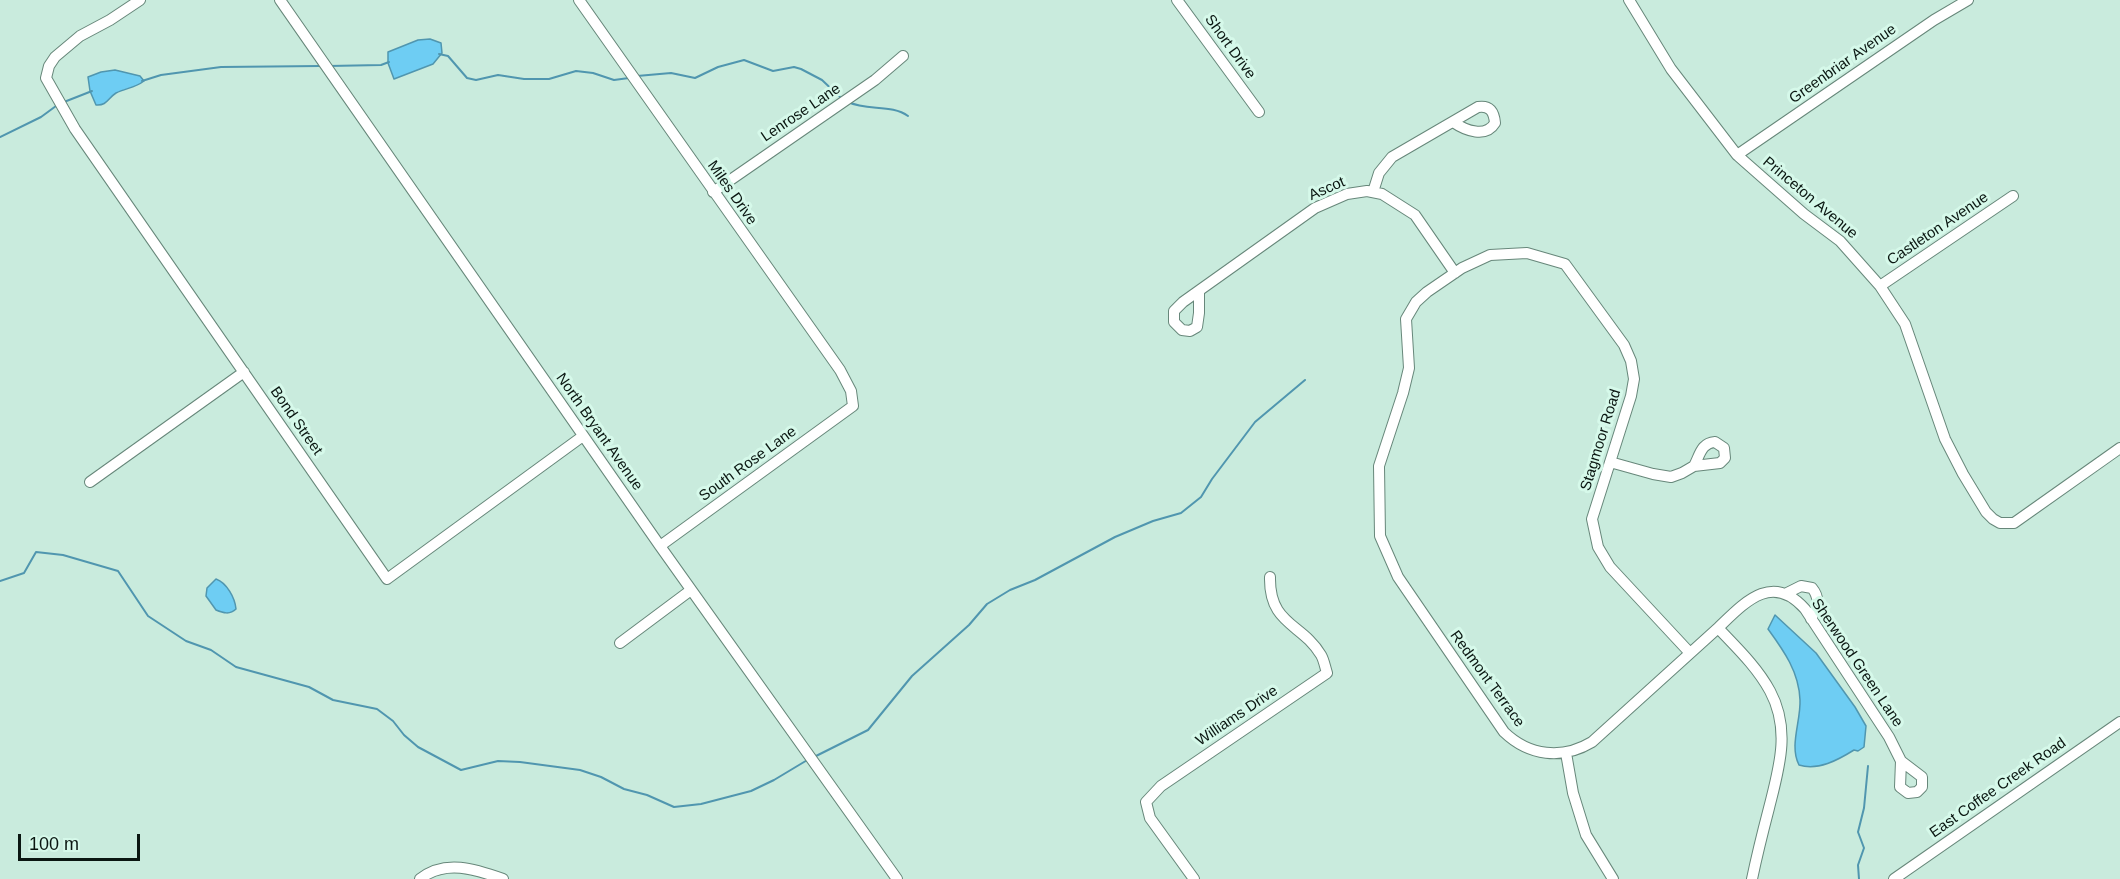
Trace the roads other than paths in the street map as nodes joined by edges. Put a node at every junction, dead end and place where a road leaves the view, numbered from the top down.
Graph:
1 (140, 0) edge
2 (279, 0) edge
3 (579, 0) edge
4 (1177, 0) edge
5 (1629, 0) edge
6 (1968, 0) edge
7 (903, 56) dead end
8 (1259, 112) dead end
9 (1453, 122) dead end
10 (1737, 155) junction
11 (713, 192) junction
12 (1373, 192) junction
13 (2013, 196) dead end
14 (1455, 273) junction
15 (1880, 286) junction
16 (1199, 291) dead end
17 (244, 372) junction
18 (853, 406) joint
19 (583, 436) junction
20 (2120, 448) edge
21 (1610, 462) junction
22 (1694, 466) dead end
23 (90, 482) dead end
24 (660, 546) junction
25 (1270, 577) dead end
26 (691, 590) junction
27 (1787, 593) junction
28 (1811, 619) junction
29 (1718, 628) junction
30 (620, 643) dead end
31 (1690, 652) junction
32 (2120, 722) edge
33 (1566, 753) junction
34 (1900, 761) dead end
35 (1756, 861) junction
36 (420, 879) edge
37 (503, 879) edge
38 (897, 879) edge
39 (1194, 879) edge
40 (1613, 879) edge
41 (1752, 879) edge
42 (1760, 879) edge
43 (1894, 879) edge

1 - 17 street, Bond Street
2 - 19 street, North Bryant Avenue
3 - 11 street, Miles Drive
4 - 8 street, Short Drive
5 - 10 street, Princeton Avenue
6 - 10 street, Greenbriar Avenue
7 - 11 street, Lenrose Lane
9 - 12 street
10 - 15 street, Princeton Avenue
11 - 18 street, Miles Drive
12 - 14 street
12 - 16 street, Ascot
13 - 15 street, Castleton Avenue
14 - 21 street, Stagmoor Road
14 - 33 street, Redmont Terrace
15 - 20 street, Princeton Avenue
17 - 19 street, Bond Street
17 - 23 street
18 - 24 street, South Rose Lane
19 - 24 street, North Bryant Avenue
21 - 22 street
21 - 31 street, Stagmoor Road
24 - 26 street, North Bryant Avenue
25 - 39 street, Williams Drive
26 - 30 street
26 - 38 street, North Bryant Avenue
27 - 28 street, Sherwood Green Lane
27 - 28 street
27 - 29 street
28 - 34 street, Sherwood Green Lane
29 - 31 street, Redmont Terrace
29 - 35 street
31 - 33 street, Redmont Terrace
32 - 43 street, East Coffee Creek Road
33 - 40 street
35 - 41 street
35 - 42 street
36 - 37 street

